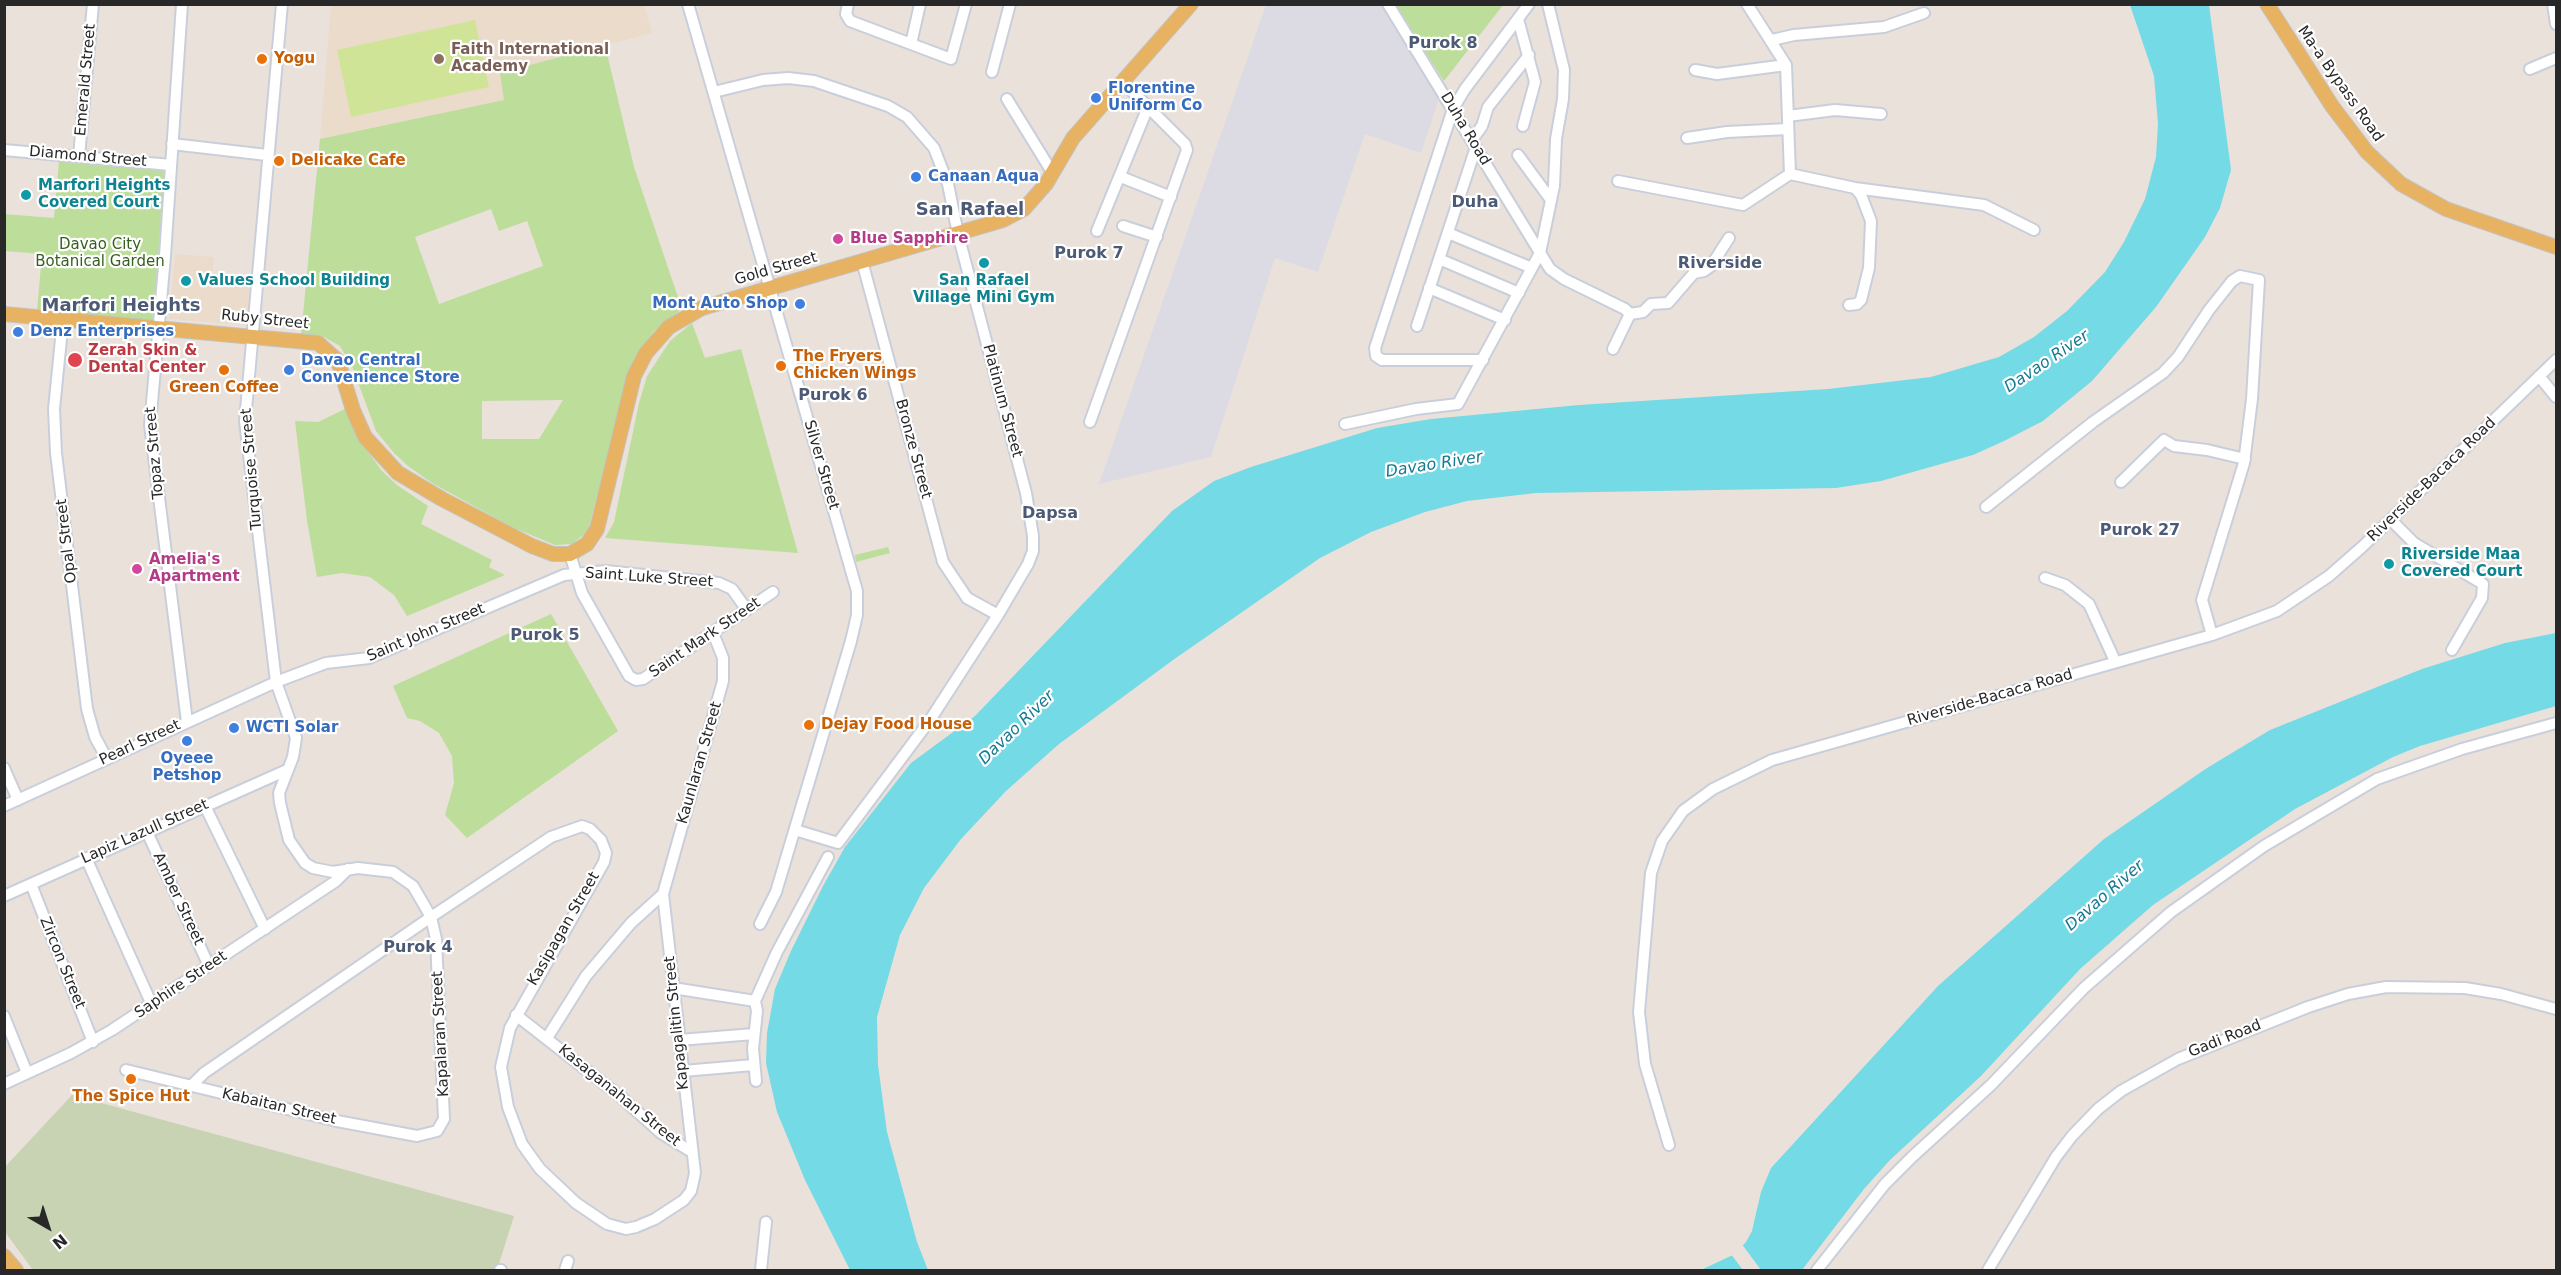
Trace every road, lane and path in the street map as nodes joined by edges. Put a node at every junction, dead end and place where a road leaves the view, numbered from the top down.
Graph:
1 (93, 4) edge
2 (182, 4) edge
3 (282, 4) edge
4 (688, 4) edge
5 (848, 4) edge
6 (920, 4) edge
7 (966, 4) edge
8 (1010, 4) edge
9 (1191, 4) edge
10 (1388, 4) edge
11 (1529, 4) edge
12 (1548, 4) edge
13 (1747, 4) edge
14 (2267, 4) edge
15 (2553, 4) edge
16 (1924, 13) dead end
17 (1518, 19) junction
18 (2556, 24) edge
19 (1772, 40) junction
20 (911, 44) junction
21 (1529, 55) junction
22 (2556, 58) edge
23 (1786, 65) junction
24 (2530, 69) dead end
25 (1695, 70) dead end
26 (992, 72) dead end
27 (1123, 82) junction
28 (714, 92) junction
29 (1007, 99) dead end
30 (1148, 107) junction
31 (1453, 109) junction
32 (1881, 114) dead end
33 (1788, 116) junction
34 (1523, 126) dead end
35 (1788, 129) junction
36 (1687, 138) dead end
37 (1474, 143) junction
38 (172, 144) junction
39 (4, 150) edge
40 (267, 155) junction
41 (1518, 155) dead end
42 (79, 156) junction
43 (171, 165) junction
44 (1052, 172) junction
45 (1790, 174) junction
46 (1121, 177) junction
47 (1618, 181) dead end
48 (1855, 188) junction
49 (1171, 197) junction
50 (1551, 200) junction
51 (1123, 226) dead end
52 (2034, 230) dead end
53 (1097, 231) dead end
54 (1448, 233) junction
55 (958, 234) junction
56 (1157, 237) junction
57 (1729, 238) dead end
58 (2556, 247) edge
59 (1540, 253) junction
60 (1439, 259) junction
61 (862, 261) junction
62 (1532, 268) junction
63 (771, 287) junction
64 (1429, 288) junction
65 (1519, 293) junction
66 (1849, 305) dead end
67 (4, 314) edge
68 (1630, 314) junction
69 (63, 319) junction
70 (1505, 320) junction
71 (1417, 326) dead end
72 (159, 328) junction
73 (251, 335) junction
74 (1613, 349) dead end
75 (1483, 360) junction
76 (2556, 360) edge
77 (2540, 376) junction
78 (2556, 397) edge
79 (1090, 422) dead end
80 (1345, 424) dead end
81 (2245, 459) junction
82 (2121, 482) dead end
83 (1986, 507) dead end
84 (2391, 520) junction
85 (570, 554) junction
86 (574, 573) junction
87 (2045, 578) dead end
88 (773, 592) dead end
89 (747, 610) junction
90 (998, 615) junction
91 (712, 633) junction
92 (2212, 635) junction
93 (2452, 650) dead end
94 (2115, 661) junction
95 (276, 682) junction
96 (187, 722) junction
97 (2556, 723) edge
98 (107, 759) junction
99 (4, 768) edge
100 (287, 770) junction
101 (18, 800) junction
102 (4, 806) edge
103 (205, 806) junction
104 (795, 830) junction
105 (147, 832) junction
106 (828, 857) dead end
107 (86, 858) junction
108 (348, 870) junction
109 (31, 884) junction
110 (663, 894) junction
111 (4, 896) edge
112 (431, 917) junction
113 (760, 924) dead end
114 (265, 929) junction
115 (209, 966) junction
116 (673, 988) junction
117 (755, 1001) junction
118 (152, 1005) junction
119 (2556, 1009) edge
120 (516, 1015) junction
121 (4, 1016) edge
122 (754, 1034) junction
123 (547, 1038) junction
124 (679, 1040) junction
125 (93, 1042) junction
126 (753, 1065) junction
127 (126, 1070) dead end
128 (683, 1071) junction
129 (27, 1073) junction
130 (756, 1081) dead end
131 (4, 1084) edge
132 (191, 1086) junction
133 (433, 1134) joint
134 (1669, 1145) dead end
135 (692, 1152) junction
136 (766, 1222) dead end
137 (4, 1256) edge
138 (16, 1270) edge
139 (761, 1270) edge
140 (1817, 1270) edge
141 (1988, 1270) edge

1 - 42 street, Emerald Street
2 - 38 street, Topaz Street
3 - 40 street, Turquoise Street
4 - 28 street, Silver Street
5 - 20 street
6 - 20 street
7 - 20 street
8 - 26 street
9 - 27 main road, Gold Street
10 - 31 street, Duha Road
11 - 17 street
12 - 50 street
13 - 19 street
14 - 58 main road, Ma-a Bypass Road
15 - 18 street
16 - 19 street
17 - 21 street
17 - 31 street
19 - 23 street
21 - 34 street
21 - 37 street
22 - 24 street
23 - 25 street
23 - 33 street
27 - 30 street
27 - 44 main road, Gold Street
28 - 55 street, Platinum Street
28 - 63 street, Silver Street
29 - 44 street
30 - 46 street
30 - 49 street
31 - 37 street, Duha Road
31 - 75 street
32 - 33 street
33 - 35 street
35 - 36 street
35 - 45 street
37 - 54 street
37 - 59 street, Duha Road
38 - 40 street
38 - 43 street, Topaz Street
39 - 42 street, Diamond Street
40 - 73 street, Turquoise Street
41 - 50 street
42 - 43 street, Diamond Street
43 - 72 street, Topaz Street
44 - 55 main road, Gold Street
45 - 47 street
45 - 48 street
46 - 49 street
46 - 53 street
48 - 52 street
48 - 66 street
49 - 56 street
50 - 59 street
51 - 56 street
54 - 60 street
54 - 62 street
55 - 61 main road, Gold Street
55 - 90 street, Platinum Street
56 - 79 street
57 - 68 street
59 - 62 street
59 - 68 street, Duha Road
60 - 64 street
60 - 65 street
61 - 63 main road, Gold Street
61 - 90 street, Bronze Street
62 - 65 street
63 - 85 main road, Gold Street
63 - 104 street, Silver Street
64 - 70 street
64 - 71 street
65 - 70 street
67 - 69 main road, Ruby Street
68 - 74 street
69 - 72 main road, Ruby Street
69 - 98 street, Opal Street
70 - 75 street
72 - 73 main road, Ruby Street
72 - 96 street, Topaz Street
73 - 85 main road, Ruby Street
73 - 95 street, Turquoise Street
75 - 80 street
76 - 77 street, Riverside-Bacaca Road
77 - 78 street
77 - 84 street, Riverside-Bacaca Road
81 - 82 street
81 - 83 street
81 - 92 street
84 - 92 street, Riverside-Bacaca Road
84 - 93 street
85 - 86 street
86 - 89 street, Saint Luke Street
86 - 91 street, Saint Mark Street
86 - 95 street, Saint John Street
87 - 94 street
88 - 89 street, Saint Mark Street
89 - 91 street, Saint Mark Street
90 - 104 street, Platinum Street
91 - 110 street, Kaunlaran Street
92 - 94 street, Riverside-Bacaca Road
94 - 134 street, Riverside-Bacaca Road
95 - 96 street, Pearl Street
95 - 100 street, Kapalaran Street
96 - 98 street, Pearl Street
97 - 140 street
98 - 101 street, Pearl Street
99 - 101 street
100 - 103 street, Lapiz Lazull Street
100 - 108 street, Kapalaran Street
101 - 102 street, Pearl Street
103 - 105 street, Lapiz Lazull Street
103 - 114 street
104 - 113 street, Silver Street
105 - 107 street, Lapiz Lazull Street
105 - 115 street, Amber Street
106 - 117 street
107 - 109 street, Lapiz Lazull Street
107 - 118 street
108 - 112 street, Kapalaran Street
108 - 114 street, Saphire Street
109 - 111 street, Lapiz Lazull Street
109 - 125 street, Zircon Street
110 - 116 street, Kapagalitin Street
110 - 123 street, Kasaganahan Street
112 - 120 street, Kasipagan Street
112 - 132 street, Kasipagan Street
112 - 133 street, Kapalaran Street
114 - 115 street, Saphire Street
115 - 118 street, Saphire Street
116 - 117 street
116 - 124 street, Kapagalitin Street
117 - 122 street
118 - 125 street, Saphire Street
119 - 141 street, Gadi Road
120 - 123 street, Kasaganahan Street
120 - 135 street, Kasipagan Street
121 - 129 street
122 - 124 street
122 - 126 street
123 - 135 street, Kasaganahan Street
124 - 128 street, Kapagalitin Street
125 - 129 street, Saphire Street
126 - 128 street
126 - 130 street
127 - 132 street, Kabaitan Street
128 - 135 street, Kapagalitin Street
129 - 131 street, Saphire Street
132 - 133 street, Kabaitan Street
136 - 139 street
137 - 138 main road

